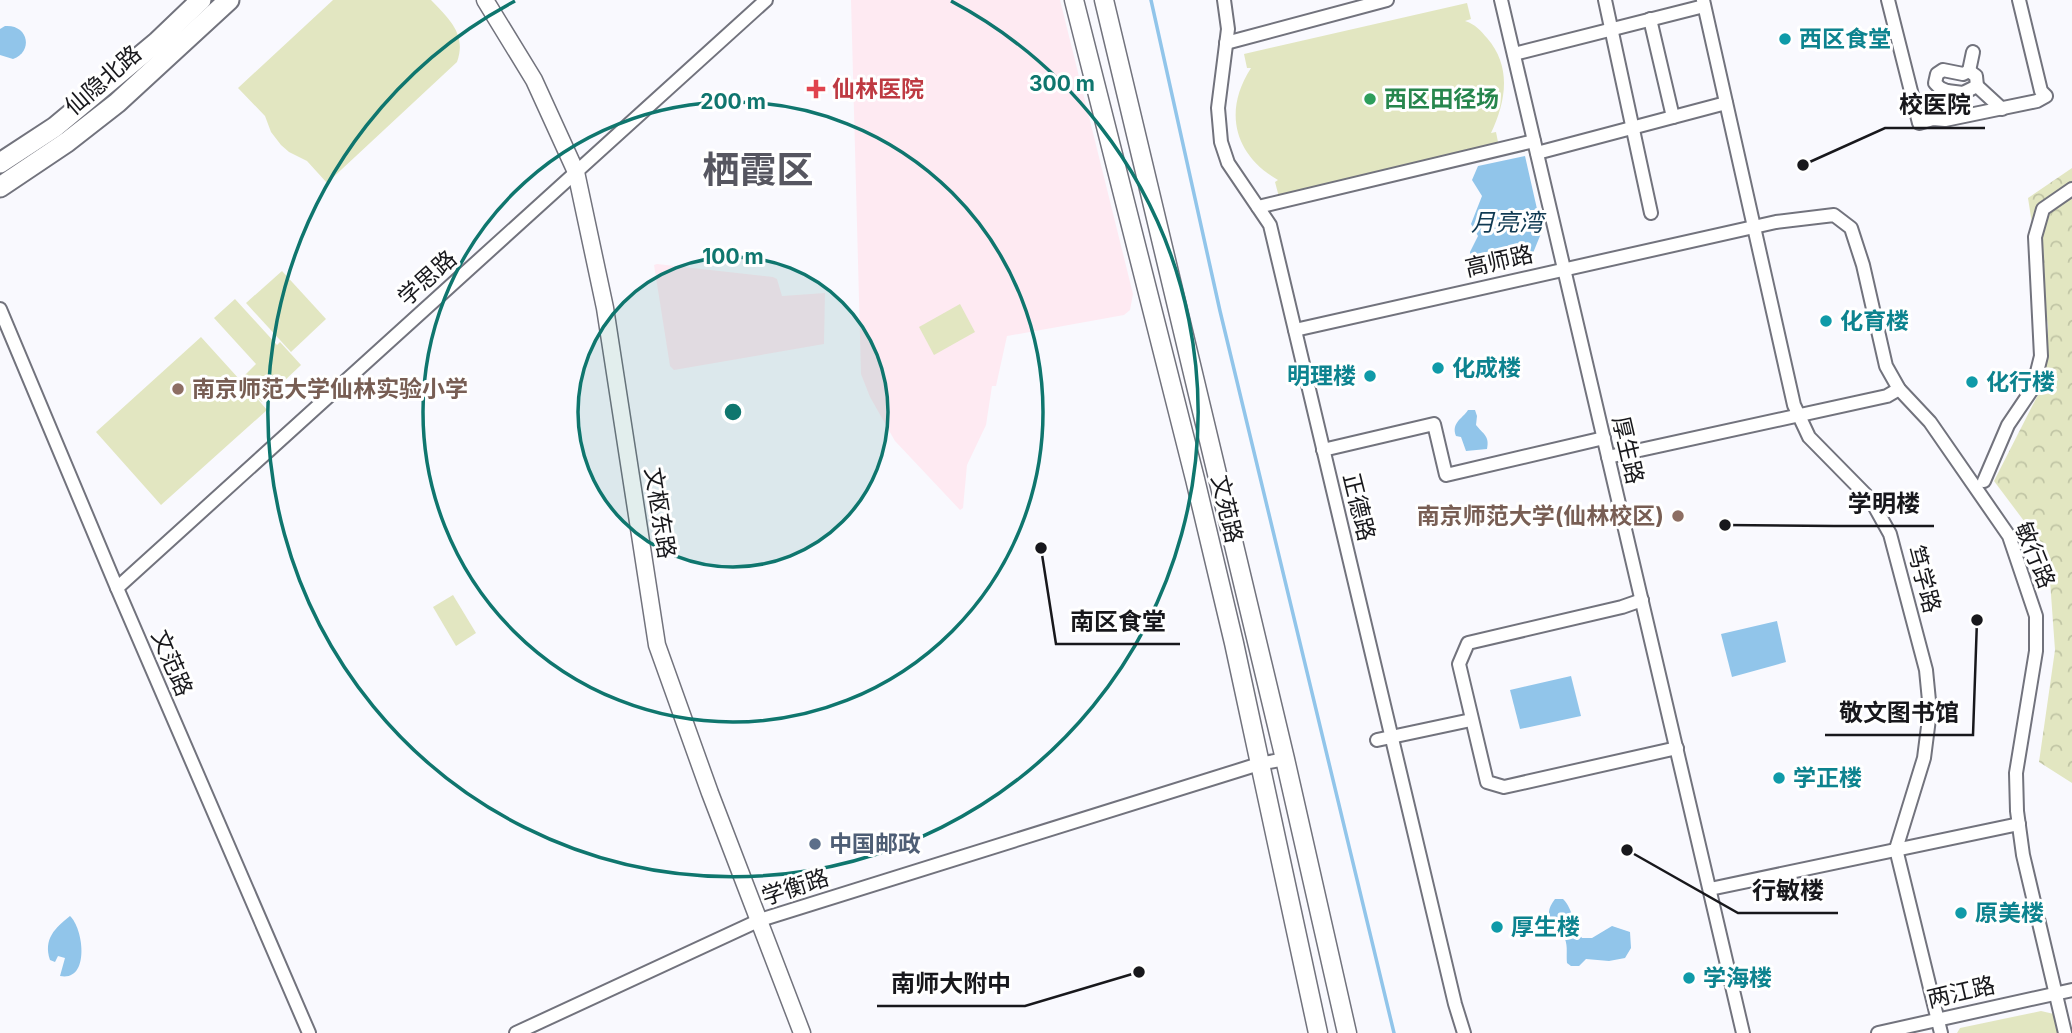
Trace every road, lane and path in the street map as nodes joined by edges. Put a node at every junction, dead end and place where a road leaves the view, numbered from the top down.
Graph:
1 (201, 0) edge
2 (229, 0) edge
3 (485, 0) edge
4 (766, 0) edge
5 (1074, 0) edge
6 (1104, 0) edge
7 (1224, 0) edge
8 (1387, 0) edge
9 (1501, 0) edge
10 (1605, 0) edge
11 (1888, 0) edge
12 (2019, 0) edge
13 (1703, 3) edge
14 (1650, 19) junction
15 (1611, 29) junction
16 (1227, 43) junction
17 (1973, 52) dead end
18 (1514, 54) junction
19 (1969, 71) junction
20 (1977, 86) junction
21 (1947, 91) junction
22 (1726, 103) junction
23 (2002, 109) junction
24 (1672, 117) junction
25 (1937, 119) junction
26 (1633, 127) junction
27 (1536, 147) junction
28 (0, 163) edge
29 (576, 172) junction
30 (0, 187) edge
31 (2072, 189) edge
32 (1258, 207) junction
33 (1651, 213) dead end
34 (1754, 226) junction
35 (1564, 268) junction
36 (0, 309) edge
37 (1295, 330) junction
38 (1899, 389) junction
39 (1799, 415) junction
40 (1604, 438) junction
41 (1323, 450) junction
42 (1608, 457) junction
43 (1984, 481) dead end
44 (117, 588) junction
45 (1642, 600) junction
46 (1471, 720) junction
47 (1392, 736) junction
48 (1377, 740) dead end
49 (1676, 748) junction
50 (1285, 759) junction
51 (1259, 764) junction
52 (2019, 824) junction
53 (1896, 849) junction
54 (1710, 889) junction
55 (760, 920) junction
56 (2072, 990) edge
57 (2054, 993) junction
58 (1938, 1019) junction
59 (309, 1033) edge
60 (516, 1033) edge
61 (802, 1033) edge
62 (1318, 1033) edge
63 (1347, 1033) edge
64 (1464, 1033) edge
65 (1743, 1033) edge
66 (1878, 1033) edge
67 (1941, 1033) edge
68 (2065, 1033) edge

1 - 28 main road, 仙隐北路
2 - 30 main road, 仙隐北路
3 - 29 street, 文枢东路
4 - 29 street, 学思路
5 - 51 main road, 文苑路
6 - 50 main road, 文苑路
7 - 16 street, 正德路
8 - 16 street
9 - 18 street, 厚生路
10 - 15 street
11 - 25 street
12 - 23 street
13 - 14 street
13 - 22 street, 笃学路
14 - 15 street
14 - 24 street
15 - 18 street
15 - 26 street
16 - 32 street, 正德路
17 - 19 street
18 - 27 street, 厚生路
19 - 20 street
19 - 21 street
20 - 21 street
20 - 23 street
21 - 25 street
22 - 24 street
22 - 34 street, 笃学路
23 - 25 street
24 - 26 street
26 - 27 street
26 - 33 street
27 - 32 street
27 - 35 street, 厚生路
29 - 44 street, 学思路
29 - 55 street, 文枢东路
31 - 43 street
32 - 37 street, 正德路
34 - 35 street, 高师路
34 - 38 street, 敏行路
34 - 39 street, 笃学路
35 - 37 street, 高师路
35 - 40 street, 厚生路
36 - 44 street, 文范路
37 - 41 street, 正德路
38 - 39 street
38 - 52 street, 敏行路
39 - 42 street
39 - 53 street, 笃学路
40 - 41 street
40 - 42 street, 厚生路
41 - 47 street, 正德路
42 - 45 street, 厚生路
44 - 59 street, 文范路
45 - 46 street
45 - 49 street, 厚生路
46 - 47 street
46 - 49 street
47 - 48 street
47 - 64 street, 正德路
49 - 54 street, 厚生路
50 - 51 street, 学衡路
50 - 63 main road, 文苑路
51 - 55 street, 学衡路
51 - 62 main road, 文苑路
52 - 53 street
52 - 57 street, 敏行路
53 - 54 street
53 - 58 street
54 - 65 street, 厚生路
55 - 60 street, 学衡路
55 - 61 street, 文枢东路
56 - 57 street, 两江路
57 - 58 street, 两江路
57 - 68 street, 敏行路
58 - 66 street, 两江路
58 - 67 street

